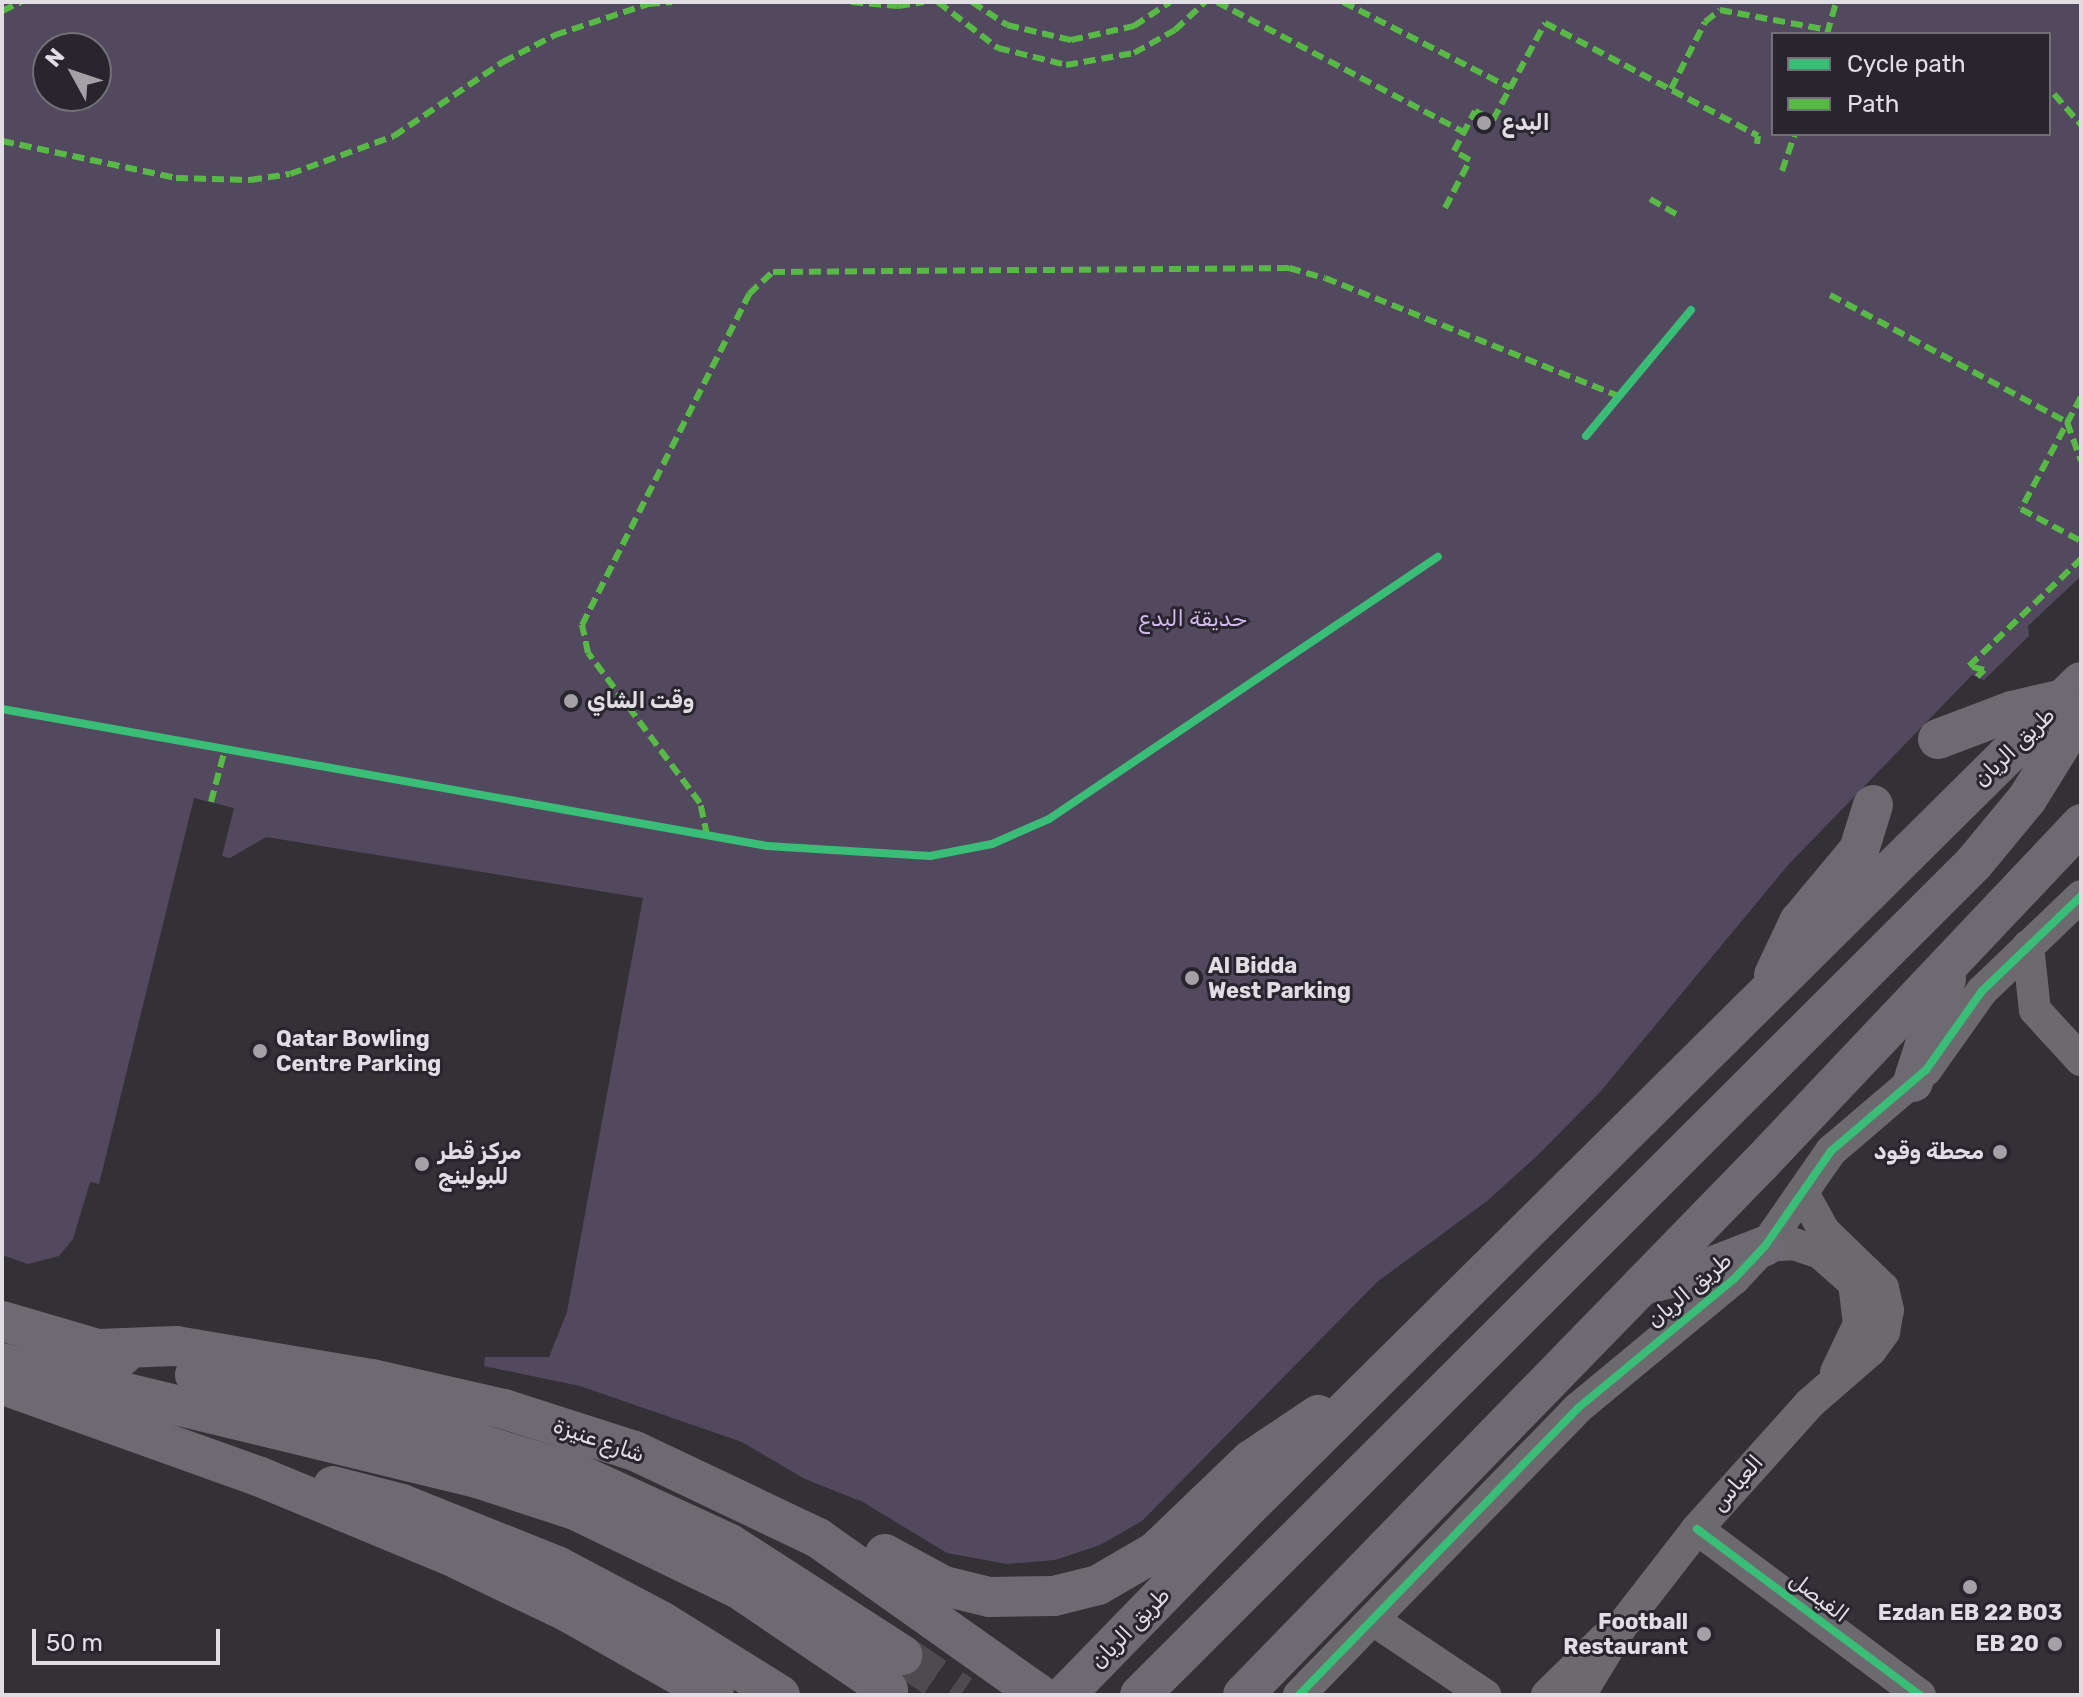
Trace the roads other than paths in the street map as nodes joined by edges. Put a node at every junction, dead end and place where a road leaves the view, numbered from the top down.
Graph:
1 (2075, 698) edge
2 (1938, 739) dead end
3 (1873, 805) dead end
4 (2081, 824) edge
5 (2081, 896) edge
6 (2028, 946) junction
7 (1956, 958) junction
8 (1766, 997) junction
9 (1973, 1002) junction
10 (2035, 1010) junction
11 (2081, 1060) edge
12 (1913, 1082) junction
13 (1803, 1193) junction
14 (1765, 1246) junction
15 (1643, 1285) junction
16 (2, 1321) edge
17 (98, 1349) junction
18 (2, 1363) edge
19 (1831, 1382) junction
20 (2, 1384) edge
21 (1363, 1392) junction
22 (258, 1476) junction
23 (758, 1506) junction
24 (1697, 1529) junction
25 (568, 1612) junction
26 (1373, 1620) junction
27 (1621, 1627) junction
28 (676, 1695) edge
29 (714, 1695) edge
30 (780, 1695) edge
31 (1040, 1695) edge
32 (1065, 1695) edge
33 (1140, 1695) edge
34 (1243, 1695) edge
35 (1299, 1695) edge
36 (1485, 1695) edge
37 (1547, 1695) edge
38 (1580, 1695) edge
39 (1920, 1695) edge

1 - 2 main road
1 - 8 main road, طريق الريان
1 - 33 main road
3 - 8 main road
4 - 7 main road, طريق الريان
5 - 6 street, طريق الريان
6 - 9 street, طريق الريان
6 - 10 street
7 - 12 main road
7 - 15 main road, طريق الريان
8 - 21 main road, طريق الريان
9 - 10 street
9 - 12 street, طريق الريان
10 - 11 street
12 - 13 street, طريق الريان
13 - 14 street, طريق الريان
13 - 19 street, العباس
14 - 15 main road
14 - 19 street, العباس
14 - 26 street, طريق الريان
15 - 34 main road, طريق الريان
16 - 17 main road, شارع عنيزة
17 - 18 main road, شارع عنيزة
17 - 23 main road, شارع عنيزة
19 - 24 street, العباس
20 - 22 main road
21 - 23 main road
21 - 32 main road, طريق الريان
22 - 25 main road
22 - 30 main road
23 - 31 main road, شارع عنيزة
24 - 27 street, العباس
24 - 39 street, الفيصل
25 - 28 main road
25 - 29 main road
26 - 35 street, طريق الريان
26 - 36 street
27 - 37 street, العباس
27 - 38 street, العباس

